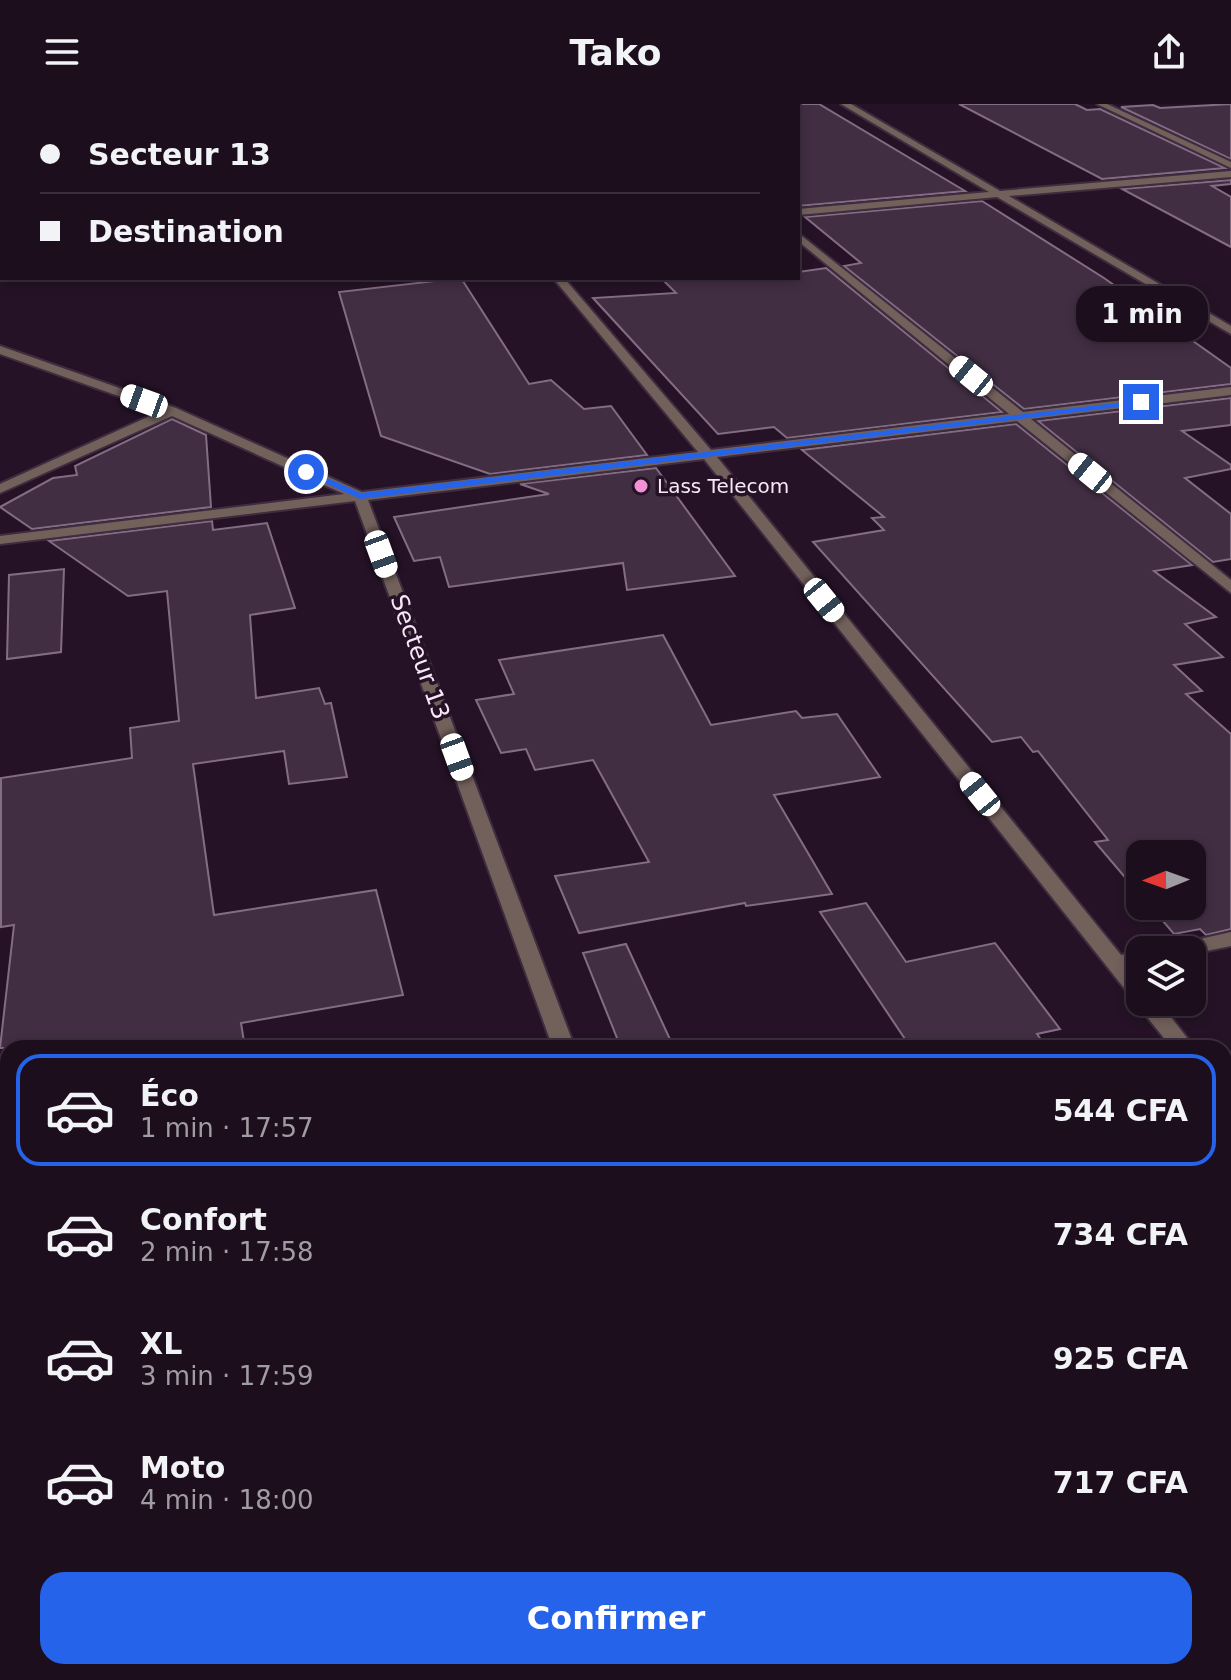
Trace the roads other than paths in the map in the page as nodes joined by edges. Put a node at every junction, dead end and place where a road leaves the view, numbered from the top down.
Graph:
1 (845, 104) edge
2 (1101, 104) edge
3 (1231, 165) edge
4 (1231, 174) edge
5 (997, 194) junction
6 (800, 212) edge
7 (800, 238) edge
8 (560, 280) edge
9 (1231, 331) edge
10 (0, 350) edge
11 (1231, 391) edge
12 (172, 411) junction
13 (1020, 416) junction
14 (707, 454) junction
15 (0, 489) edge
16 (360, 496) junction
17 (0, 540) edge
18 (1231, 588) edge
19 (1231, 939) edge
20 (1206, 944) edge
21 (1126, 961) edge
22 (1116, 963) junction
23 (1126, 976) edge
24 (1158, 1016) edge
25 (561, 1040) edge
26 (1178, 1040) edge

1 - 5 street
2 - 3 street
4 - 5 street
5 - 6 street
5 - 9 street
7 - 13 street
8 - 14 street
10 - 12 street
11 - 13 street
12 - 15 street
12 - 16 street
13 - 14 street
13 - 18 street
14 - 16 street
14 - 22 street
16 - 17 street
16 - 25 street, Secteur 13
19 - 20 street
21 - 22 street
22 - 23 street
24 - 26 street

